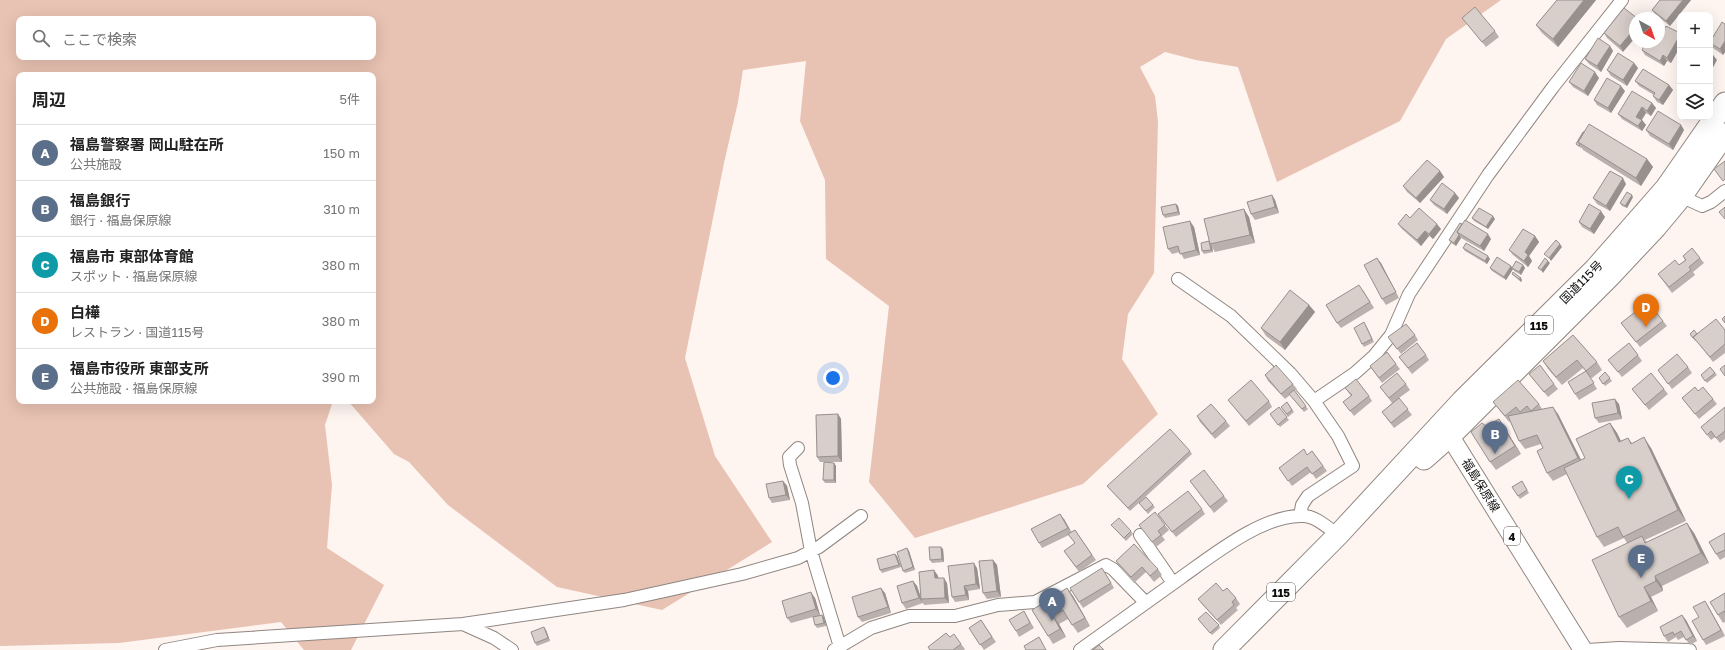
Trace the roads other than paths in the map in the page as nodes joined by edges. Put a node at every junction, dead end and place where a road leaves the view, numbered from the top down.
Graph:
1 (1622, 0) edge
2 (1725, 103) edge
3 (1725, 134) edge
4 (1725, 191) edge
5 (1673, 193) junction
6 (1178, 279) dead end
7 (1314, 401) junction
8 (1446, 430) junction
9 (798, 448) dead end
10 (861, 516) dead end
11 (1300, 516) junction
12 (1338, 534) junction
13 (1140, 536) edge
14 (811, 551) junction
15 (1173, 583) junction
16 (1146, 603) junction
17 (463, 624) junction
18 (837, 648) edge
19 (165, 650) edge
20 (512, 650) edge
21 (1080, 650) edge
22 (1224, 650) edge
23 (1583, 650) edge
24 (1587, 650) edge
25 (1690, 650) edge

1 - 7 street
2 - 5 highway, 国道115号 / 115
3 - 5 highway, 国道115号 / 115
4 - 5 street
5 - 8 highway, 国道115号 / 115
6 - 7 street
7 - 11 street
8 - 12 highway, 国道115号 / 115
8 - 23 main road, 福島保原線 / 4
9 - 14 street
10 - 14 street
11 - 12 street
11 - 15 street
12 - 22 highway, 国道115号 / 115
13 - 15 street
14 - 17 street
14 - 18 street
15 - 16 street
16 - 18 street
16 - 21 street
17 - 19 street
17 - 20 street
24 - 25 street

